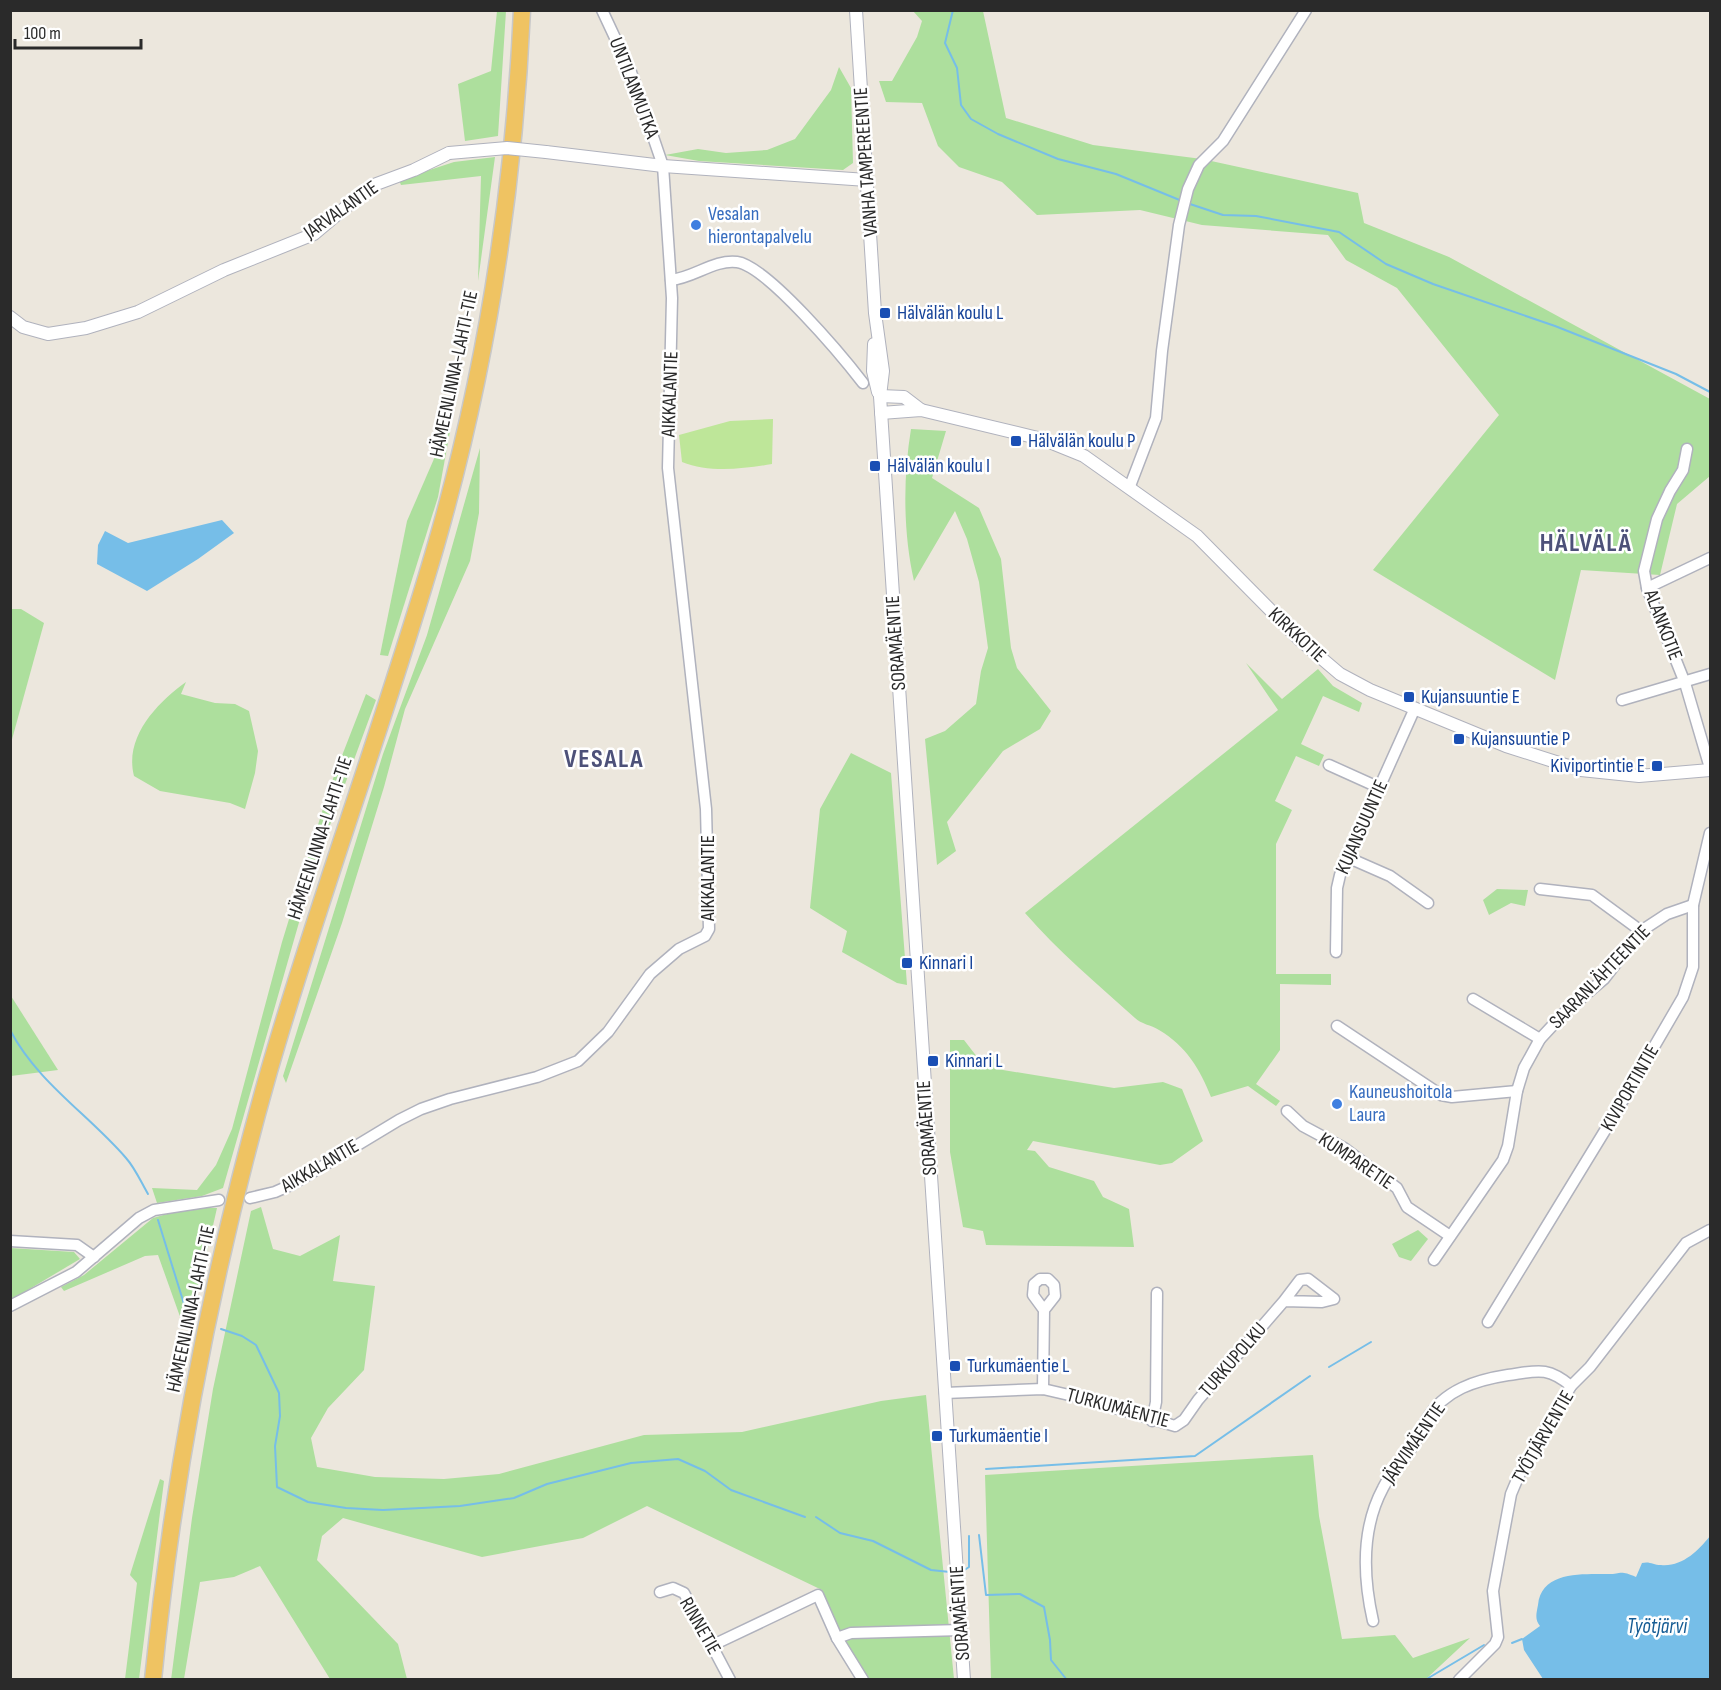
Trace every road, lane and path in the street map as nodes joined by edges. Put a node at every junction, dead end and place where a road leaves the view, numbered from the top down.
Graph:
1 (522, 10) edge
2 (602, 10) edge
3 (856, 10) edge
4 (1306, 10) edge
5 (663, 166) junction
6 (867, 180) junction
7 (671, 280) junction
8 (10, 317) edge
9 (862, 383) dead end
10 (880, 396) junction
11 (921, 410) junction
12 (881, 413) junction
13 (1687, 449) dead end
14 (1130, 486) junction
15 (1710, 558) edge
16 (1647, 588) junction
17 (1710, 674) edge
18 (1685, 683) junction
19 (1622, 700) dead end
20 (1415, 708) junction
21 (1329, 765) dead end
22 (1710, 769) edge
23 (1380, 788) junction
24 (1710, 833) edge
25 (1349, 858) junction
26 (1540, 890) dead end
27 (1428, 903) dead end
28 (1693, 905) junction
29 (1641, 931) junction
30 (1336, 952) dead end
31 (1473, 999) dead end
32 (1337, 1026) dead end
33 (1540, 1039) junction
34 (1517, 1091) junction
35 (1287, 1111) dead end
36 (250, 1198) dead end
37 (219, 1200) dead end
38 (1710, 1230) edge
39 (1450, 1236) junction
40 (10, 1241) edge
41 (94, 1257) junction
42 (1434, 1260) dead end
43 (1157, 1293) dead end
44 (1284, 1301) dead end
45 (10, 1306) edge
46 (1044, 1310) dead end
47 (1488, 1322) dead end
48 (1571, 1386) junction
49 (1043, 1389) junction
50 (945, 1393) junction
51 (1184, 1420) joint
52 (1152, 1421) junction
53 (660, 1592) dead end
54 (1373, 1621) dead end
55 (961, 1630) junction
56 (837, 1638) junction
57 (713, 1646) junction
58 (153, 1680) edge
59 (730, 1680) edge
60 (863, 1680) edge
61 (964, 1680) edge
62 (1459, 1680) edge

1 - 58 highway, HÄMEENLINNA-LAHTI-TIE
2 - 5 street, UNTILANMUTKA
3 - 6 street, VANHA TAMPEREENTIE
4 - 14 street
5 - 6 street, JARVALANTIE
5 - 7 street, AIKKALANTIE
5 - 8 street, JARVALANTIE, bridge
6 - 10 street, VANHA TAMPEREENTIE
7 - 9 street
7 - 36 street, AIKKALANTIE
10 - 11 street, KIRKKOTIE
10 - 12 street, SORAMÄENTIE
11 - 12 street, KIRKKOTIE
11 - 14 street, KIRKKOTIE
12 - 50 street, SORAMÄENTIE
13 - 16 street, ALANKOTIE
14 - 20 street, KIRKKOTIE
15 - 16 street
16 - 18 street, ALANKOTIE
17 - 18 street
18 - 19 street
18 - 22 street, ALANKOTIE
20 - 22 street, KIRKKOTIE
20 - 23 street, KUJANSUUNTIE
21 - 23 street
23 - 25 street, KUJANSUUNTIE
24 - 28 street, KIVIPORTINTIE
25 - 27 street
25 - 30 street, KUJANSUUNTIE
26 - 29 street
28 - 29 street, SAARANLÄHTEENTIE
28 - 47 street, KIVIPORTINTIE
29 - 33 street, SAARANLÄHTEENTIE
31 - 33 street
32 - 34 street
33 - 34 street, SAARANLÄHTEENTIE
34 - 39 street, SAARANLÄHTEENTIE
35 - 39 street, KUMPARETIE
37 - 41 street
38 - 48 street, TYÖTJÄRVENTIE
39 - 42 street, SAARANLÄHTEENTIE
40 - 41 street
41 - 45 street
43 - 52 street
44 - 51 street, TURKUPOLKU
46 - 49 street
48 - 54 street, JÄRVIMÄENTIE
48 - 62 street, TYÖTJÄRVENTIE
49 - 50 street, TURKUMÄENTIE
49 - 52 street, TURKUMÄENTIE
50 - 55 street, SORAMÄENTIE
51 - 52 street, TURKUMÄENTIE
53 - 57 street, RINNETIE
55 - 56 street
55 - 61 street, SORAMÄENTIE
56 - 57 street
56 - 60 street
57 - 59 street, RINNETIE

